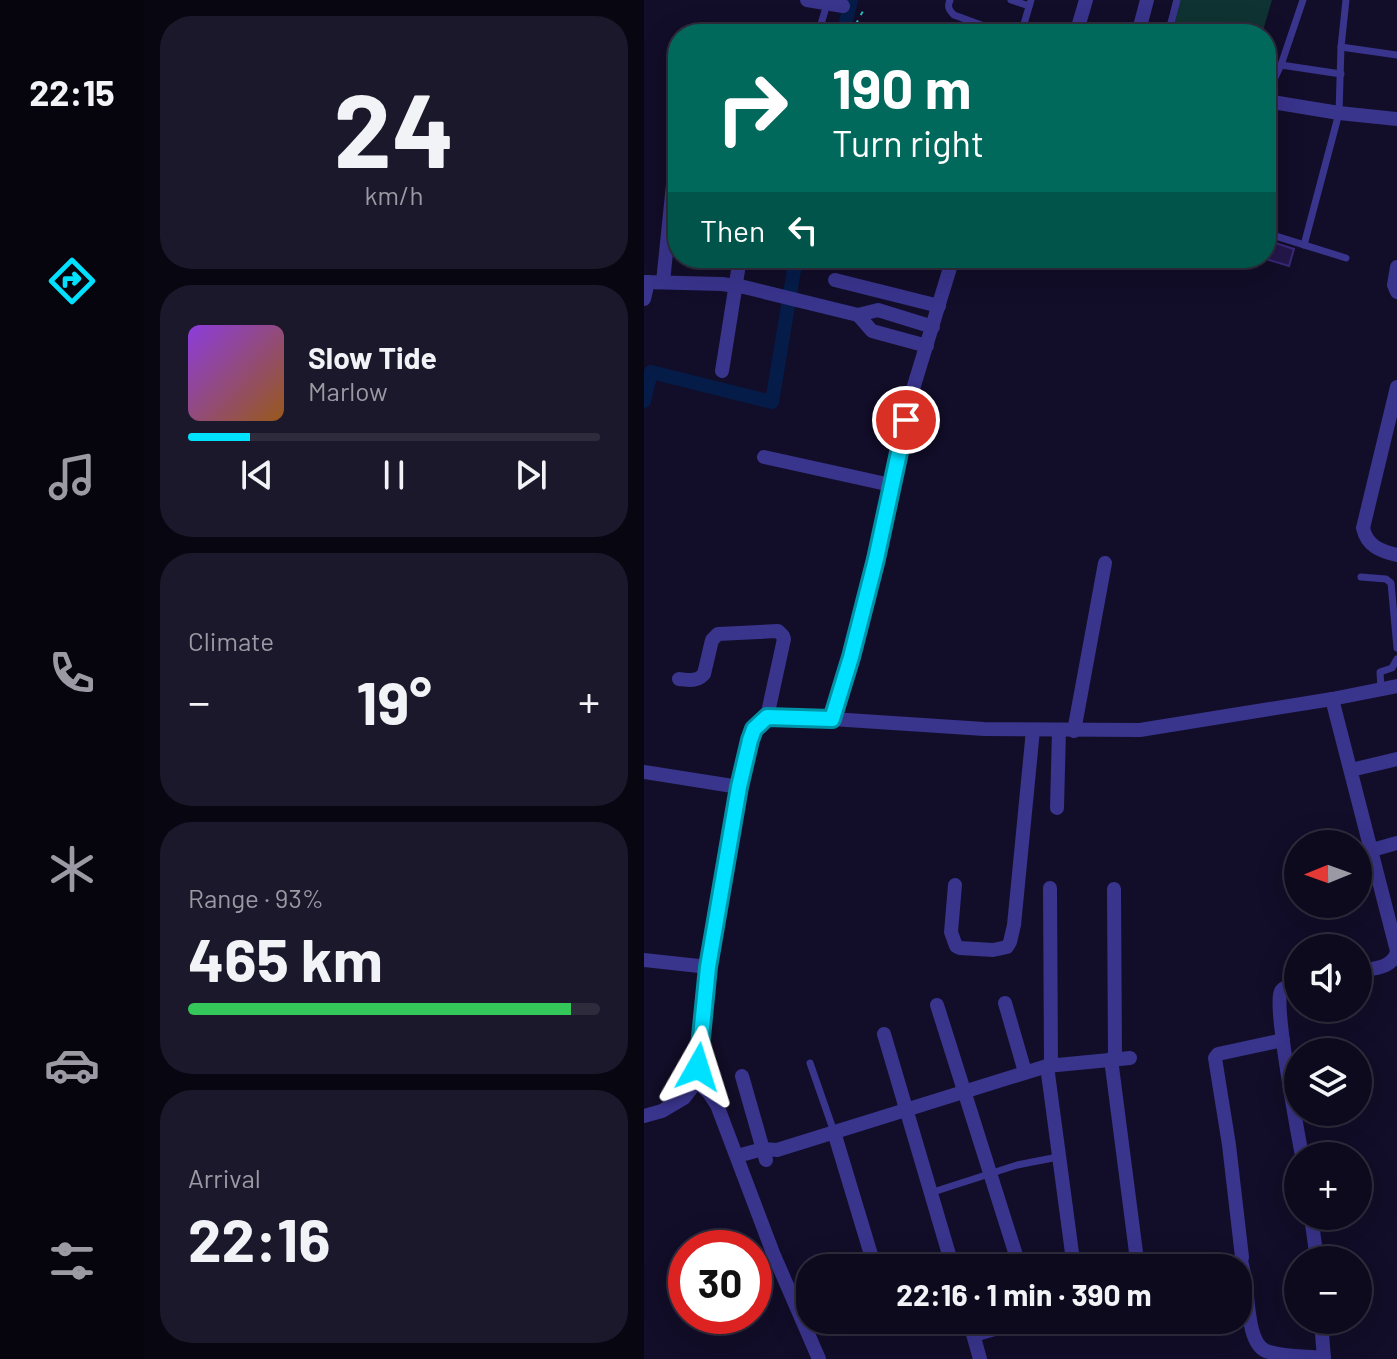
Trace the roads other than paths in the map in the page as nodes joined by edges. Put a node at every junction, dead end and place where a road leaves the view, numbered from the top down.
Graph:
1 (807, 0) edge
2 (950, 0) edge
3 (1011, 0) edge
4 (1086, 0) edge
5 (1147, 0) edge
6 (1177, 0) edge
7 (1303, 0) edge
8 (1346, 0) edge
9 (827, 2) edge
10 (1030, 3) edge
11 (843, 6) dead end
12 (821, 24) edge
13 (979, 24) edge
14 (1024, 24) edge
15 (1079, 24) edge
16 (1141, 24) edge
17 (1171, 24) edge
18 (1341, 47) junction
19 (1397, 55) edge
20 (1281, 65) junction
21 (1341, 74) junction
22 (1276, 76) edge
23 (1276, 101) edge
24 (1339, 113) junction
25 (1397, 119) edge
26 (668, 192) edge
27 (1276, 236) edge
28 (1304, 245) junction
29 (1346, 258) dead end
30 (1397, 267) edge
31 (739, 268) edge
32 (950, 268) edge
33 (835, 280) dead end
34 (652, 282) edge
35 (736, 286) junction
36 (1397, 291) edge
37 (644, 299) edge
38 (939, 306) junction
39 (858, 315) junction
40 (933, 327) junction
41 (927, 346) junction
42 (722, 371) dead end
43 (1397, 387) edge
44 (1391, 437) edge
45 (764, 457) dead end
46 (891, 485) junction
47 (1397, 555) edge
48 (1105, 563) dead end
49 (1361, 577) dead end
50 (1397, 648) edge
51 (1397, 659) edge
52 (679, 679) dead end
53 (1397, 686) edge
54 (1381, 689) junction
55 (1332, 699) junction
56 (767, 717) junction
57 (832, 719) junction
58 (1033, 730) junction
59 (1059, 730) junction
60 (1074, 731) junction
61 (1397, 759) edge
62 (1351, 770) junction
63 (644, 772) edge
64 (739, 787) junction
65 (1057, 808) dead end
66 (1367, 830) edge
67 (1397, 843) edge
68 (1372, 850) joint
69 (955, 885) dead end
70 (1050, 888) dead end
71 (1114, 889) dead end
72 (1394, 925) edge
73 (1397, 952) edge
74 (644, 960) edge
75 (708, 967) junction
76 (1372, 968) edge
77 (1284, 988) edge
78 (1005, 1003) dead end
79 (937, 1005) dead end
80 (884, 1034) dead end
81 (1283, 1040) junction
82 (1119, 1058) junction
83 (810, 1063) dead end
84 (1049, 1066) junction
85 (1025, 1072) junction
86 (742, 1076) dead end
87 (697, 1081) junction
88 (965, 1092) junction
89 (905, 1111) junction
90 (644, 1116) edge
91 (834, 1132) junction
92 (1300, 1142) edge
93 (769, 1153) junction
94 (1058, 1157) junction
95 (739, 1162) junction
96 (991, 1173) junction
97 (930, 1193) junction
98 (871, 1254) edge
99 (949, 1254) edge
100 (1016, 1254) edge
101 (1072, 1254) edge
102 (1137, 1254) edge
103 (1242, 1254) edge
104 (977, 1334) edge
105 (1252, 1334) edge
106 (1322, 1334) edge
107 (974, 1335) joint
108 (1324, 1358) edge
109 (819, 1359) edge
110 (980, 1359) edge

1 - 9 street
2 - 13 lane
3 - 10 lane
4 - 15 street
5 - 16 street
6 - 17 lane
7 - 20 lane
8 - 18 lane
9 - 11 street
9 - 12 lane
10 - 14 lane
18 - 19 lane
18 - 21 lane
20 - 21 lane
20 - 22 lane
21 - 24 lane
23 - 24 street
24 - 25 street
24 - 28 lane
26 - 34 street
27 - 28 lane
28 - 29 lane
30 - 36 street
31 - 35 street
32 - 38 street
33 - 38 street
34 - 35 street
34 - 37 street
35 - 39 street
35 - 42 street
38 - 40 street
39 - 40 street
39 - 41 street
40 - 41 street
41 - 46 street
43 - 44 street
44 - 47 street
45 - 46 street
46 - 57 street
48 - 60 street
49 - 50 lane
51 - 54 lane
52 - 56 street
53 - 54 street
54 - 55 street
55 - 60 street
55 - 62 street
56 - 57 street
56 - 64 street
57 - 58 street
58 - 59 street
58 - 69 street
59 - 60 street
59 - 65 street
61 - 62 street
62 - 66 street
63 - 64 street
64 - 75 street
67 - 68 street
68 - 72 street
70 - 84 street
71 - 82 street
72 - 73 street
73 - 76 street
74 - 75 street
75 - 87 street
77 - 81 street
78 - 85 street
79 - 88 street
80 - 89 street
81 - 92 street
81 - 103 street
82 - 84 street
82 - 102 street
83 - 91 lane
84 - 85 street
84 - 94 street
85 - 88 street
86 - 93 street
87 - 90 street
87 - 95 street
88 - 89 street
88 - 96 street
89 - 91 street
89 - 97 street
91 - 93 street
91 - 98 street
93 - 95 street
94 - 96 lane
94 - 101 street
95 - 109 street
96 - 97 lane
96 - 100 street
97 - 99 street
104 - 107 street
105 - 108 street
106 - 108 street
107 - 110 street

